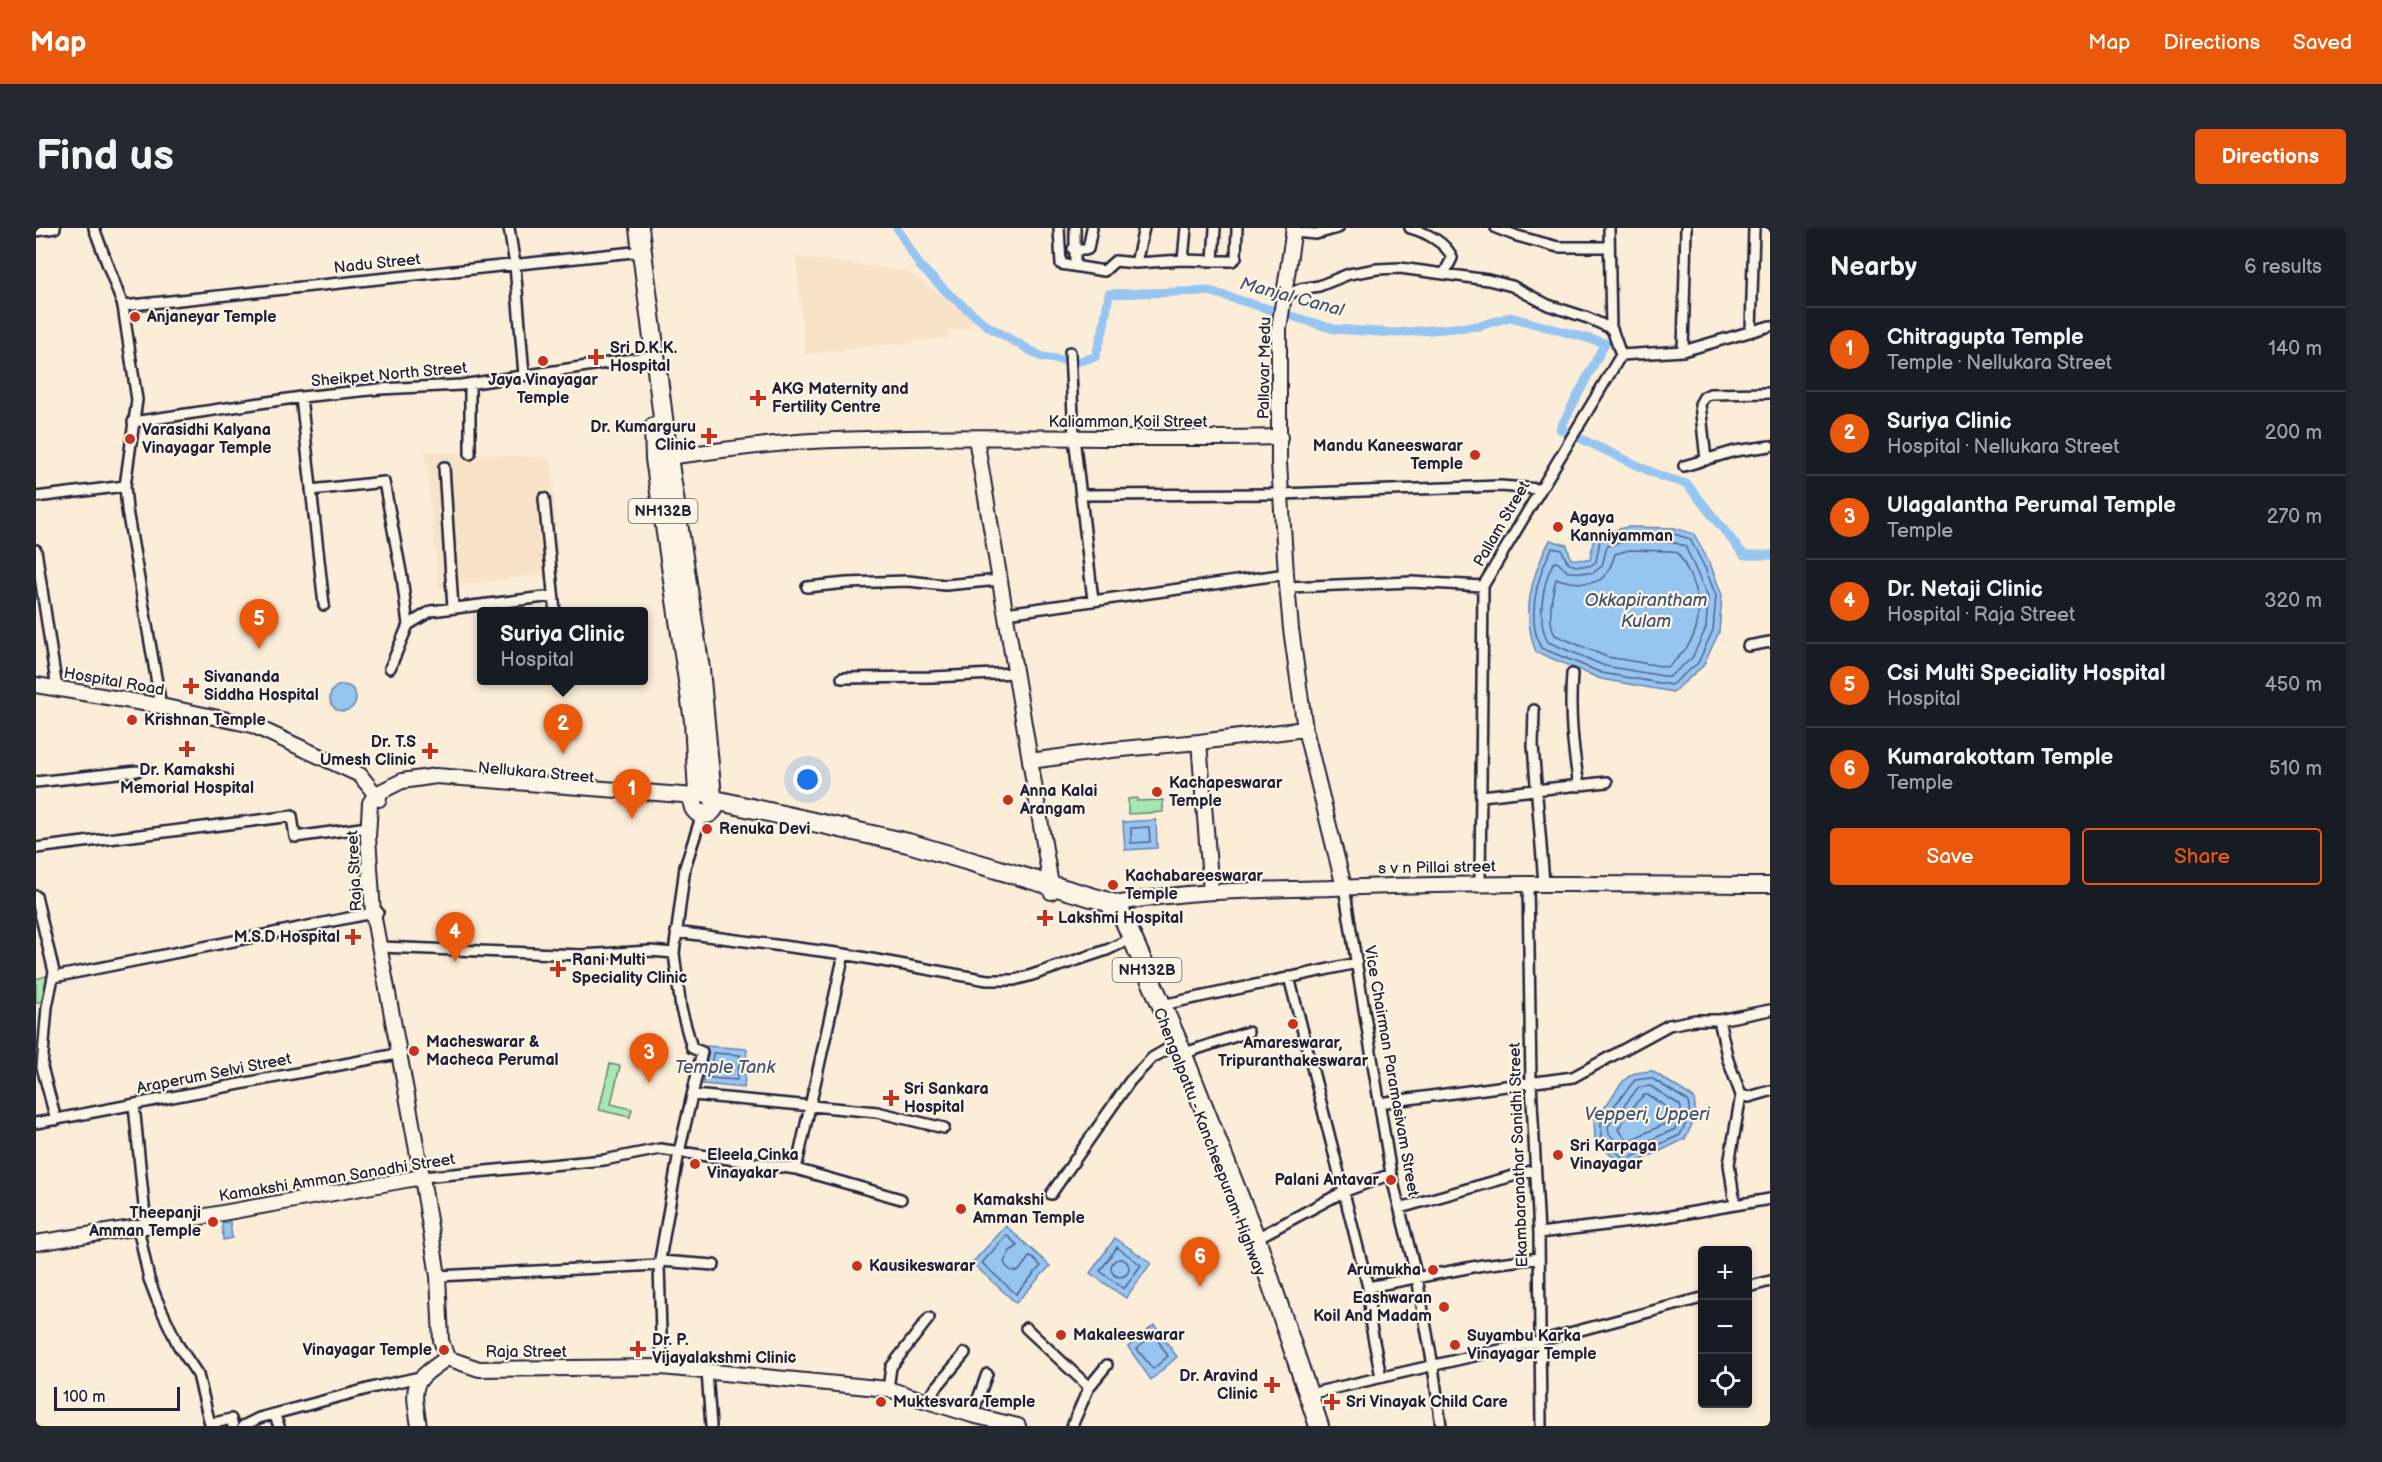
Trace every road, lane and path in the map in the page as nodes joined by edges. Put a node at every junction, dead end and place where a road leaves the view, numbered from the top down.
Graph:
1 (55, 228) edge
2 (94, 228) edge
3 (509, 228) edge
4 (632, 228) edge
5 (639, 228) edge
6 (1059, 228) edge
7 (1075, 228) edge
8 (1092, 228) edge
9 (1144, 228) edge
10 (1186, 228) edge
11 (1215, 228) edge
12 (1237, 228) edge
13 (1338, 228) edge
14 (1410, 228) edge
15 (1496, 228) edge
16 (1609, 228) edge
17 (1686, 228) edge
18 (1754, 228) edge
19 (1294, 230) edge
20 (36, 231) edge
21 (1609, 247) junction
22 (1073, 249) junction
23 (639, 252) junction
24 (1183, 260) junction
25 (1214, 261) junction
26 (1136, 264) junction
27 (515, 265) junction
28 (1075, 265) junction
29 (1444, 274) junction
30 (1284, 303) junction
31 (123, 306) junction
32 (1770, 326) edge
33 (1611, 329) junction
34 (1751, 331) junction
35 (1683, 351) junction
36 (1070, 352) dead end
37 (1621, 355) junction
38 (647, 357) junction
39 (524, 375) junction
40 (470, 384) junction
41 (1770, 393) edge
42 (301, 397) junction
43 (133, 422) junction
44 (1074, 437) junction
45 (1280, 437) junction
46 (976, 438) junction
47 (1770, 446) edge
48 (470, 454) dead end
49 (662, 458) junction
50 (1706, 459) junction
51 (1684, 466) dead end
52 (444, 467) dead end
53 (125, 486) junction
54 (1539, 489) junction
55 (311, 490) junction
56 (1282, 494) junction
57 (1082, 495) junction
58 (36, 497) edge
59 (544, 498) dead end
60 (36, 550) edge
61 (1000, 580) junction
62 (1287, 580) junction
63 (1484, 586) junction
64 (807, 587) dead end
65 (553, 596) junction
66 (1093, 600) junction
67 (324, 605) dead end
68 (554, 607) edge
69 (453, 608) junction
70 (1006, 614) junction
71 (408, 625) junction
72 (1770, 642) edge
73 (1748, 646) dead end
74 (390, 668) dead end
75 (1016, 673) junction
76 (1572, 674) dead end
77 (842, 678) dead end
78 (36, 685) edge
79 (57, 689) junction
80 (161, 706) junction
81 (1534, 710) dead end
82 (1305, 729) junction
83 (1199, 742) junction
84 (1030, 761) junction
85 (137, 771) dead end
86 (36, 782) edge
87 (1607, 782) dead end
88 (1579, 786) junction
89 (1538, 792) junction
90 (377, 796) junction
91 (1482, 796) junction
92 (704, 802) junction
93 (368, 827) junction
94 (36, 848) edge
95 (1480, 883) junction
96 (1528, 883) junction
97 (1544, 883) junction
98 (1770, 885) edge
99 (1344, 887) junction
100 (1051, 889) junction
101 (1211, 892) junction
102 (36, 896) edge
103 (1142, 898) junction
104 (1112, 906) junction
105 (376, 912) junction
106 (1125, 919) junction
107 (676, 932) junction
108 (1128, 940) junction
109 (380, 947) junction
110 (674, 953) junction
111 (844, 954) junction
112 (1357, 963) junction
113 (1289, 976) junction
114 (54, 977) junction
115 (1162, 1005) junction
116 (46, 1007) junction
117 (36, 1010) edge
118 (1770, 1011) edge
119 (1719, 1020) junction
120 (1248, 1032) dead end
121 (1177, 1049) junction
122 (397, 1054) junction
123 (1531, 1083) junction
124 (1770, 1091) edge
125 (693, 1095) junction
126 (1741, 1095) junction
127 (1379, 1103) junction
128 (134, 1105) junction
129 (809, 1107) junction
130 (56, 1120) junction
131 (36, 1123) edge
132 (944, 1128) dead end
133 (679, 1152) junction
134 (796, 1169) junction
135 (1534, 1170) junction
136 (1390, 1174) junction
137 (422, 1177) junction
138 (1343, 1192) junction
139 (1051, 1194) dead end
140 (901, 1199) dead end
141 (1770, 1199) edge
142 (1735, 1205) junction
143 (1400, 1209) junction
144 (142, 1227) junction
145 (1539, 1233) junction
146 (36, 1243) edge
147 (1253, 1243) junction
148 (1539, 1258) junction
149 (660, 1263) junction
150 (714, 1265) dead end
151 (438, 1276) junction
152 (1418, 1278) junction
153 (1770, 1281) edge
154 (1752, 1286) edge
155 (1368, 1287) junction
156 (1698, 1299) edge
157 (929, 1318) dead end
158 (1026, 1328) dead end
159 (1539, 1341) junction
160 (965, 1353) dead end
161 (447, 1358) junction
162 (1107, 1365) dead end
163 (1434, 1366) junction
164 (662, 1367) junction
165 (707, 1372) junction
166 (987, 1374) dead end
167 (420, 1377) junction
168 (1381, 1377) junction
169 (1089, 1387) junction
170 (888, 1389) junction
171 (1309, 1394) junction
172 (926, 1400) junction
173 (274, 1414) junction
174 (972, 1415) junction
175 (233, 1426) edge
176 (243, 1426) edge
177 (279, 1426) edge
178 (419, 1426) edge
179 (711, 1426) edge
180 (1018, 1426) edge
181 (1072, 1426) edge
182 (1311, 1426) edge
183 (1319, 1426) edge
184 (1441, 1426) edge
185 (1541, 1426) edge

1 - 20 street
2 - 31 street
3 - 27 street
4 - 23 highway
5 - 23 highway
6 - 28 street
7 - 22 street
8 - 22 street
9 - 26 street
10 - 24 street
11 - 25 street
12 - 25 street
13 - 19 street
14 - 29 street
15 - 21 street
16 - 21 street
17 - 35 street
18 - 34 street
19 - 30 main road, Pallavar Medu
21 - 33 street
22 - 28 street
23 - 27 street, Nadu Street
23 - 38 highway
23 - 49 highway
24 - 25 street
24 - 26 street
26 - 28 street
27 - 31 street, Nadu Street
27 - 39 street
29 - 30 street
29 - 33 street
30 - 45 main road, Pallavar Medu
31 - 43 street
32 - 34 street
33 - 37 street
34 - 35 street
35 - 37 street
36 - 44 street
37 - 54 street, Pallam Street
38 - 39 street, Sheikpet North Street
38 - 49 highway
39 - 40 street, Sheikpet North Street
40 - 42 street, Sheikpet North Street
40 - 48 street
41 - 50 street
42 - 43 street, Sheikpet North Street
42 - 55 street
43 - 53 street
44 - 45 main road, Kaliamman Koil Street
44 - 46 main road, Kaliamman Koil Street
44 - 57 street
45 - 56 main road, Pallavar Medu
46 - 49 main road, Kaliamman Koil Street
46 - 61 main road
47 - 50 street
49 - 92 highway
50 - 51 street
52 - 69 street
53 - 58 street
53 - 80 street
54 - 56 street
54 - 63 street, Pallam Street
55 - 67 street
55 - 71 street
56 - 57 street
56 - 62 main road, Pallavar Medu
57 - 66 street
59 - 65 street
60 - 79 street
61 - 64 street
61 - 70 main road
62 - 63 street
62 - 66 street
62 - 82 main road, Pallavar Medu
63 - 91 street, Pallam Street
65 - 68 street
65 - 69 street
66 - 70 street
69 - 71 street
70 - 75 main road
71 - 74 street
72 - 73 street
75 - 77 street
75 - 84 main road
76 - 88 street
78 - 79 main road, Hospital Road
79 - 80 main road, Hospital Road
80 - 90 main road, Hospital Road
81 - 89 street
82 - 83 main road
82 - 99 main road, Pallavar Medu
83 - 84 main road
83 - 101 main road
84 - 100 main road
85 - 86 street
87 - 88 street
88 - 89 street
89 - 91 street
89 - 97 street
90 - 92 main road, Nellukara Street
90 - 93 main road, Raja Street
90 - 105 main road, Raja Street
91 - 95 street, Pallam Street
92 - 100 highway
92 - 107 street
93 - 94 street
93 - 105 main road, Raja Street
95 - 96 main road, s v n Pillai street
95 - 99 main road, s v n Pillai street
96 - 97 main road, s v n Pillai street
96 - 123 street, Ekambaranathar Sanidhi Street
97 - 98 main road, s v n Pillai street
99 - 101 main road, s v n Pillai street
99 - 112 street, Vice Chairman Paramasivam Street
100 - 104 highway
101 - 103 main road, s v n Pillai street
102 - 114 street
103 - 104 main road, s v n Pillai street
103 - 106 main road
104 - 106 highway, NH132B
104 - 108 highway, Chengalpattu - Kancheepuram Highway / NH132B
105 - 109 main road, Raja Street
105 - 114 street
106 - 115 highway, NH132B
107 - 110 street
107 - 111 street
108 - 111 street
108 - 121 highway, Chengalpattu - Kancheepuram Highway / NH132B
109 - 110 street
109 - 122 main road, Raja Street
110 - 125 street
111 - 129 street
112 - 113 street
112 - 127 street, Vice Chairman Paramasivam Street
113 - 115 street
113 - 138 street
114 - 116 street
115 - 121 highway, NH132B
116 - 117 street
116 - 130 street
118 - 119 street
119 - 123 street
119 - 126 street
120 - 121 street
121 - 139 street
121 - 147 highway, NH132B
122 - 128 street, Araperum Selvi Street
122 - 137 main road, Raja Street
123 - 127 street
123 - 135 street, Ekambaranathar Sanidhi Street
124 - 126 street
125 - 129 street
125 - 133 street
126 - 142 street
127 - 136 street, Vice Chairman Paramasivam Street
128 - 130 street, Araperum Selvi Street
128 - 144 street
129 - 132 street
129 - 134 street
130 - 131 street, Araperum Selvi Street
133 - 134 street, Kamakshi Amman Sanadhi Street
133 - 137 street, Kamakshi Amman Sanadhi Street
133 - 149 street
134 - 140 street, Kamakshi Amman Sanadhi Street
135 - 143 street
135 - 145 street, Ekambaranathar Sanidhi Street
136 - 138 street
136 - 143 street, Vice Chairman Paramasivam Street
137 - 144 main road, Kamakshi Amman Sanadhi Street
137 - 151 main road, Raja Street
138 - 147 street
138 - 155 street
141 - 142 street
142 - 145 street
143 - 152 street, Vice Chairman Paramasivam Street
144 - 146 main road, Kamakshi Amman Sanadhi Street
144 - 175 street
145 - 148 street, Ekambaranathar Sanidhi Street
147 - 171 highway, NH132B
147 - 182 highway, Chengalpattu - Kancheepuram Highway / NH132B
148 - 152 street
148 - 159 street, Ekambaranathar Sanidhi Street
149 - 150 street
149 - 151 street
149 - 164 street
151 - 161 main road, Raja Street
152 - 155 street
152 - 163 street, Vice Chairman Paramasivam Street
153 - 154 street
155 - 168 street
156 - 159 street
157 - 170 street
158 - 169 street
159 - 163 street
159 - 185 street, Ekambaranathar Sanidhi Street
160 - 172 street
161 - 164 main road, Raja Street
161 - 167 main road
162 - 169 street
163 - 168 street
163 - 184 street, Vice Chairman Paramasivam Street
164 - 165 main road, Raja Street
165 - 170 main road, Raja Street
165 - 179 street
166 - 174 street
167 - 173 street
167 - 178 main road
168 - 171 street
169 - 181 street
170 - 172 main road, Raja Street
171 - 183 highway, NH132B
172 - 174 main road, Raja Street
173 - 176 street
173 - 177 street
174 - 180 main road, Raja Street

